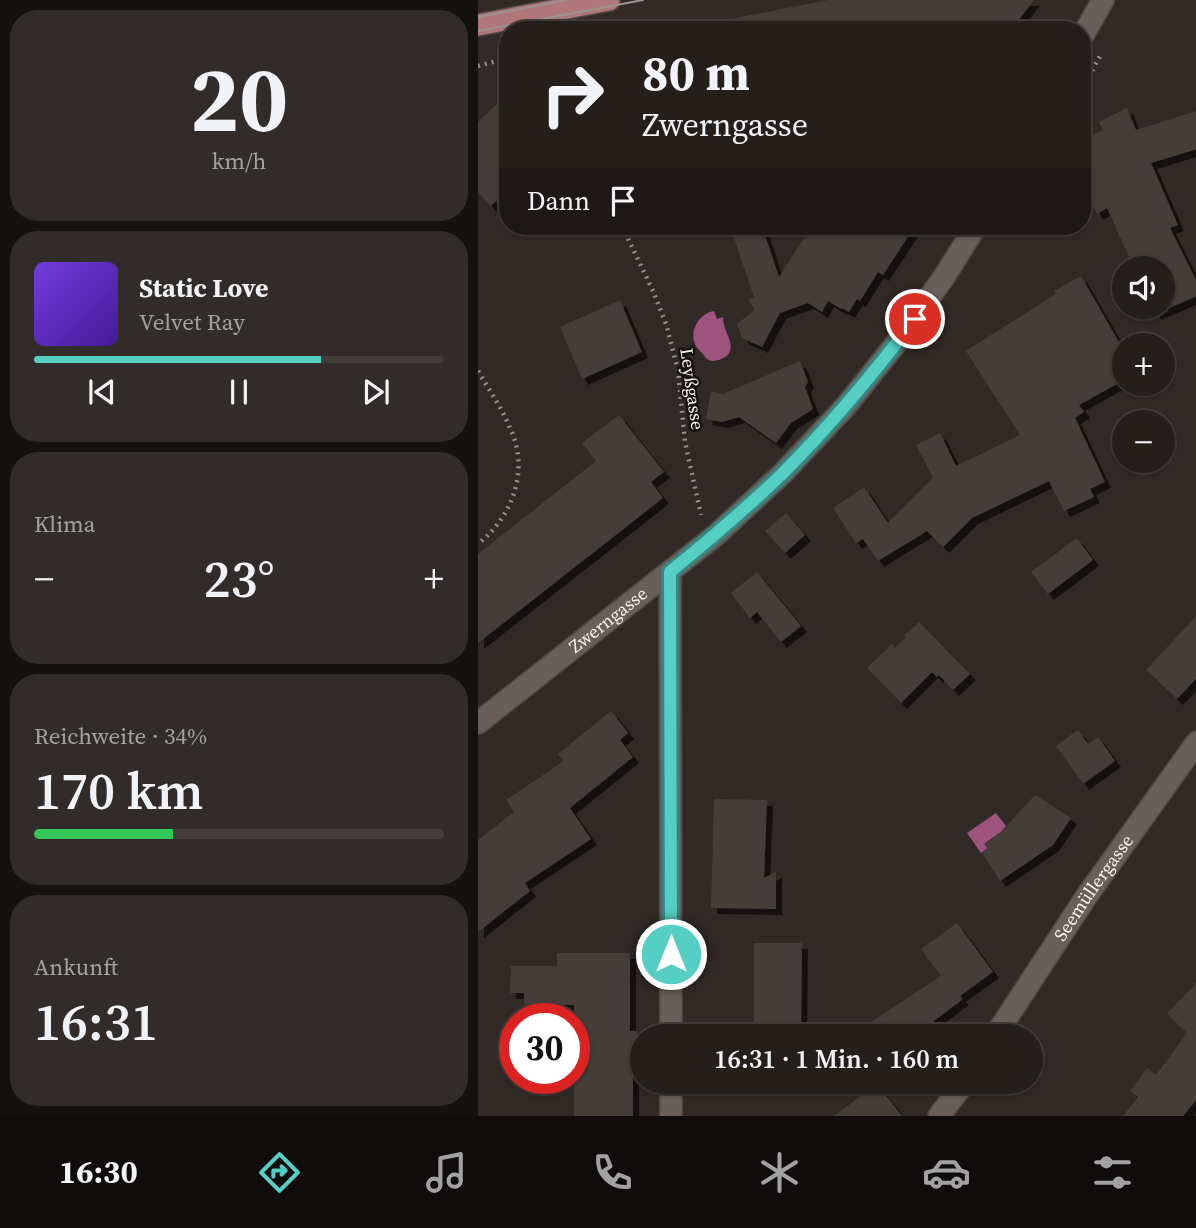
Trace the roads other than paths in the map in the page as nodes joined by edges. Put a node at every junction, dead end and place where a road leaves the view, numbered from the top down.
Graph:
1 (609, 0) edge
2 (1103, 0) edge
3 (561, 4) edge
4 (1091, 21) edge
5 (478, 25) edge
6 (970, 235) edge
7 (670, 572) junction
8 (478, 723) edge
9 (1196, 742) edge
10 (671, 1024) edge
11 (1003, 1024) edge
12 (671, 1094) edge
13 (956, 1094) edge
14 (672, 1116) edge
15 (939, 1116) edge

1 - 3 main road
2 - 4 street
3 - 5 main road
6 - 7 street, Zwerngasse
7 - 8 street, Zwerngasse
7 - 10 street
9 - 11 street, Seemüllergasse
12 - 14 street
13 - 15 street

